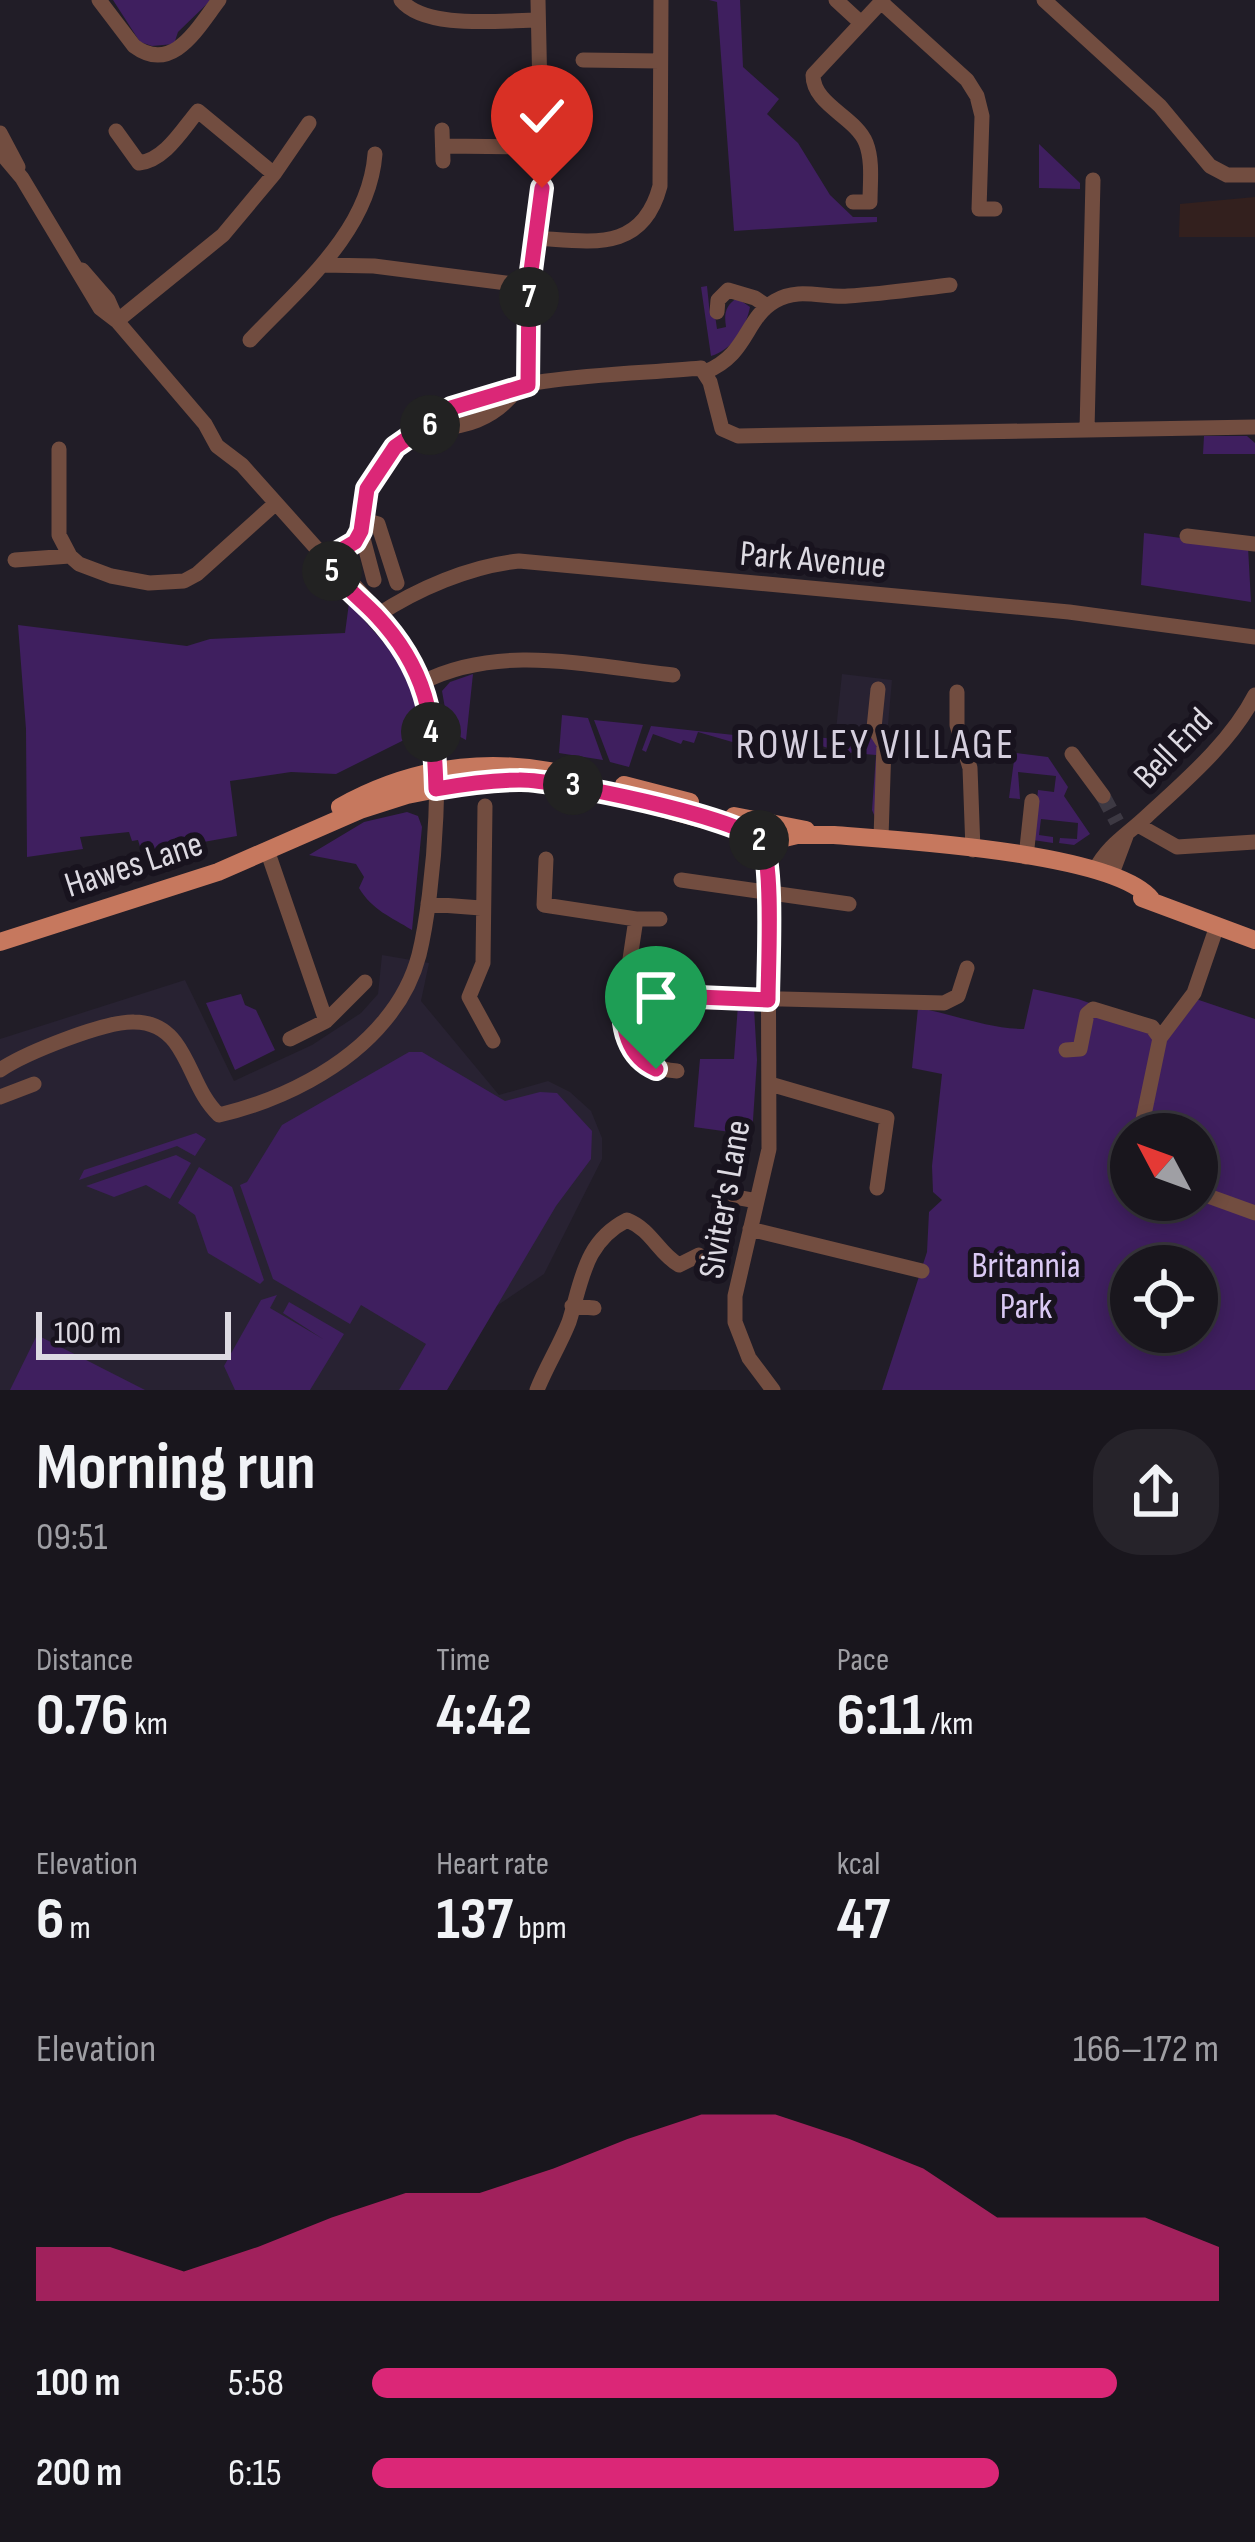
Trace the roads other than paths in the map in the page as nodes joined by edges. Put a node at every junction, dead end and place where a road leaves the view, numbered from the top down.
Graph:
1 (99, 0) edge
2 (219, 0) edge
3 (401, 0) edge
4 (538, 0) edge
5 (661, 0) edge
6 (836, 0) edge
7 (1044, 0) edge
8 (882, 1) edge
9 (538, 20) junction
10 (861, 23) junction
11 (583, 60) dead end
12 (660, 61) junction
13 (309, 123) dead end
14 (116, 130) dead end
15 (0, 133) edge
16 (443, 146) dead end
17 (542, 146) junction
18 (0, 152) edge
19 (375, 154) dead end
20 (274, 174) junction
21 (1255, 175) edge
22 (22, 178) junction
23 (1093, 180) dead end
24 (853, 202) dead end
25 (995, 209) dead end
26 (533, 238) junction
27 (323, 265) junction
28 (950, 285) dead end
29 (529, 286) junction
30 (767, 306) junction
31 (717, 312) dead end
32 (117, 321) junction
33 (250, 340) dead end
34 (705, 372) junction
35 (522, 387) junction
36 (1255, 427) edge
37 (1087, 430) junction
38 (59, 449) dead end
39 (276, 503) junction
40 (361, 525) junction
41 (1187, 536) dead end
42 (1255, 544) edge
43 (70, 556) junction
44 (326, 559) junction
45 (15, 560) dead end
46 (374, 580) dead end
47 (397, 583) dead end
48 (376, 616) junction
49 (1255, 637) edge
50 (673, 675) dead end
51 (423, 682) junction
52 (878, 688) dead end
53 (957, 692) dead end
54 (1255, 695) edge
55 (1072, 754) dead end
56 (435, 779) junction
57 (1102, 796) tunnel mouth
58 (1033, 801) dead end
59 (485, 806) dead end
60 (1132, 825) junction
61 (766, 832) junction
62 (880, 838) junction
63 (1255, 842) edge
64 (276, 846) junction
65 (973, 850) junction
66 (1027, 857) junction
67 (546, 859) dead end
68 (681, 880) dead end
69 (1108, 881) junction
70 (767, 894) junction
71 (428, 904) junction
72 (849, 904) dead end
73 (481, 908) junction
74 (636, 919) junction
75 (660, 920) dead end
76 (1217, 926) junction
77 (1255, 940) edge
78 (0, 942) edge
79 (967, 968) dead end
80 (365, 982) dead end
81 (624, 999) junction
82 (768, 1000) junction
83 (326, 1021) junction
84 (1160, 1038) junction
85 (290, 1040) dead end
86 (493, 1041) dead end
87 (1066, 1050) dead end
88 (0, 1070) edge
89 (676, 1071) dead end
90 (34, 1084) dead end
91 (770, 1084) junction
92 (0, 1096) edge
93 (1144, 1113) edge
94 (878, 1188) dead end
95 (735, 1197) dead end
96 (1218, 1200) edge
97 (757, 1201) junction
98 (1255, 1213) edge
99 (750, 1229) junction
100 (699, 1255) dead end
101 (922, 1271) dead end
102 (572, 1306) junction
103 (594, 1308) dead end
104 (537, 1390) edge
105 (773, 1390) edge

1 - 2 street
3 - 9 street
4 - 9 street
5 - 12 street
6 - 10 street
7 - 21 street
8 - 10 street
8 - 25 street
9 - 17 street
10 - 24 street
11 - 12 street
12 - 26 street
13 - 20 street
14 - 20 street
15 - 22 street
16 - 17 street
17 - 26 street
18 - 22 street
19 - 27 street
20 - 32 street
22 - 32 street
23 - 37 street
26 - 29 street
27 - 29 street
27 - 33 street
28 - 30 street
29 - 35 street
30 - 31 street
30 - 34 street
32 - 39 street
34 - 35 street
34 - 37 street
35 - 40 street
36 - 37 street
38 - 43 street
39 - 43 street
39 - 44 street
40 - 44 street
40 - 46 street
40 - 47 street
41 - 42 street
43 - 45 street
44 - 48 street
48 - 49 street, Park Avenue
48 - 51 street
50 - 51 street
51 - 56 street
52 - 62 street
53 - 65 street
54 - 60 street, Bell End
55 - 57 street
56 - 61 main road
56 - 64 main road, Hawes Lane
56 - 71 street
58 - 66 street
59 - 73 street
60 - 63 street
60 - 69 street, Bell End
61 - 62 main road
61 - 70 street, Siviter's Lane
62 - 65 main road
64 - 78 main road, Hawes Lane
64 - 83 street
65 - 66 main road
66 - 69 main road
67 - 74 street
68 - 70 street
69 - 76 main road
70 - 72 street
70 - 82 street, Siviter's Lane
71 - 73 street
71 - 88 street
73 - 86 street
74 - 75 street
74 - 81 street
76 - 77 main road
76 - 84 street
79 - 82 street
80 - 83 street
81 - 82 street
81 - 89 street
82 - 91 street, Siviter's Lane
83 - 85 street
84 - 87 street
84 - 93 street
90 - 92 street
91 - 94 street
91 - 97 street, Siviter's Lane
95 - 97 street
96 - 98 street
97 - 99 street, Siviter's Lane
99 - 101 street
99 - 105 street, Siviter's Lane
100 - 102 street
102 - 103 street
102 - 104 street

